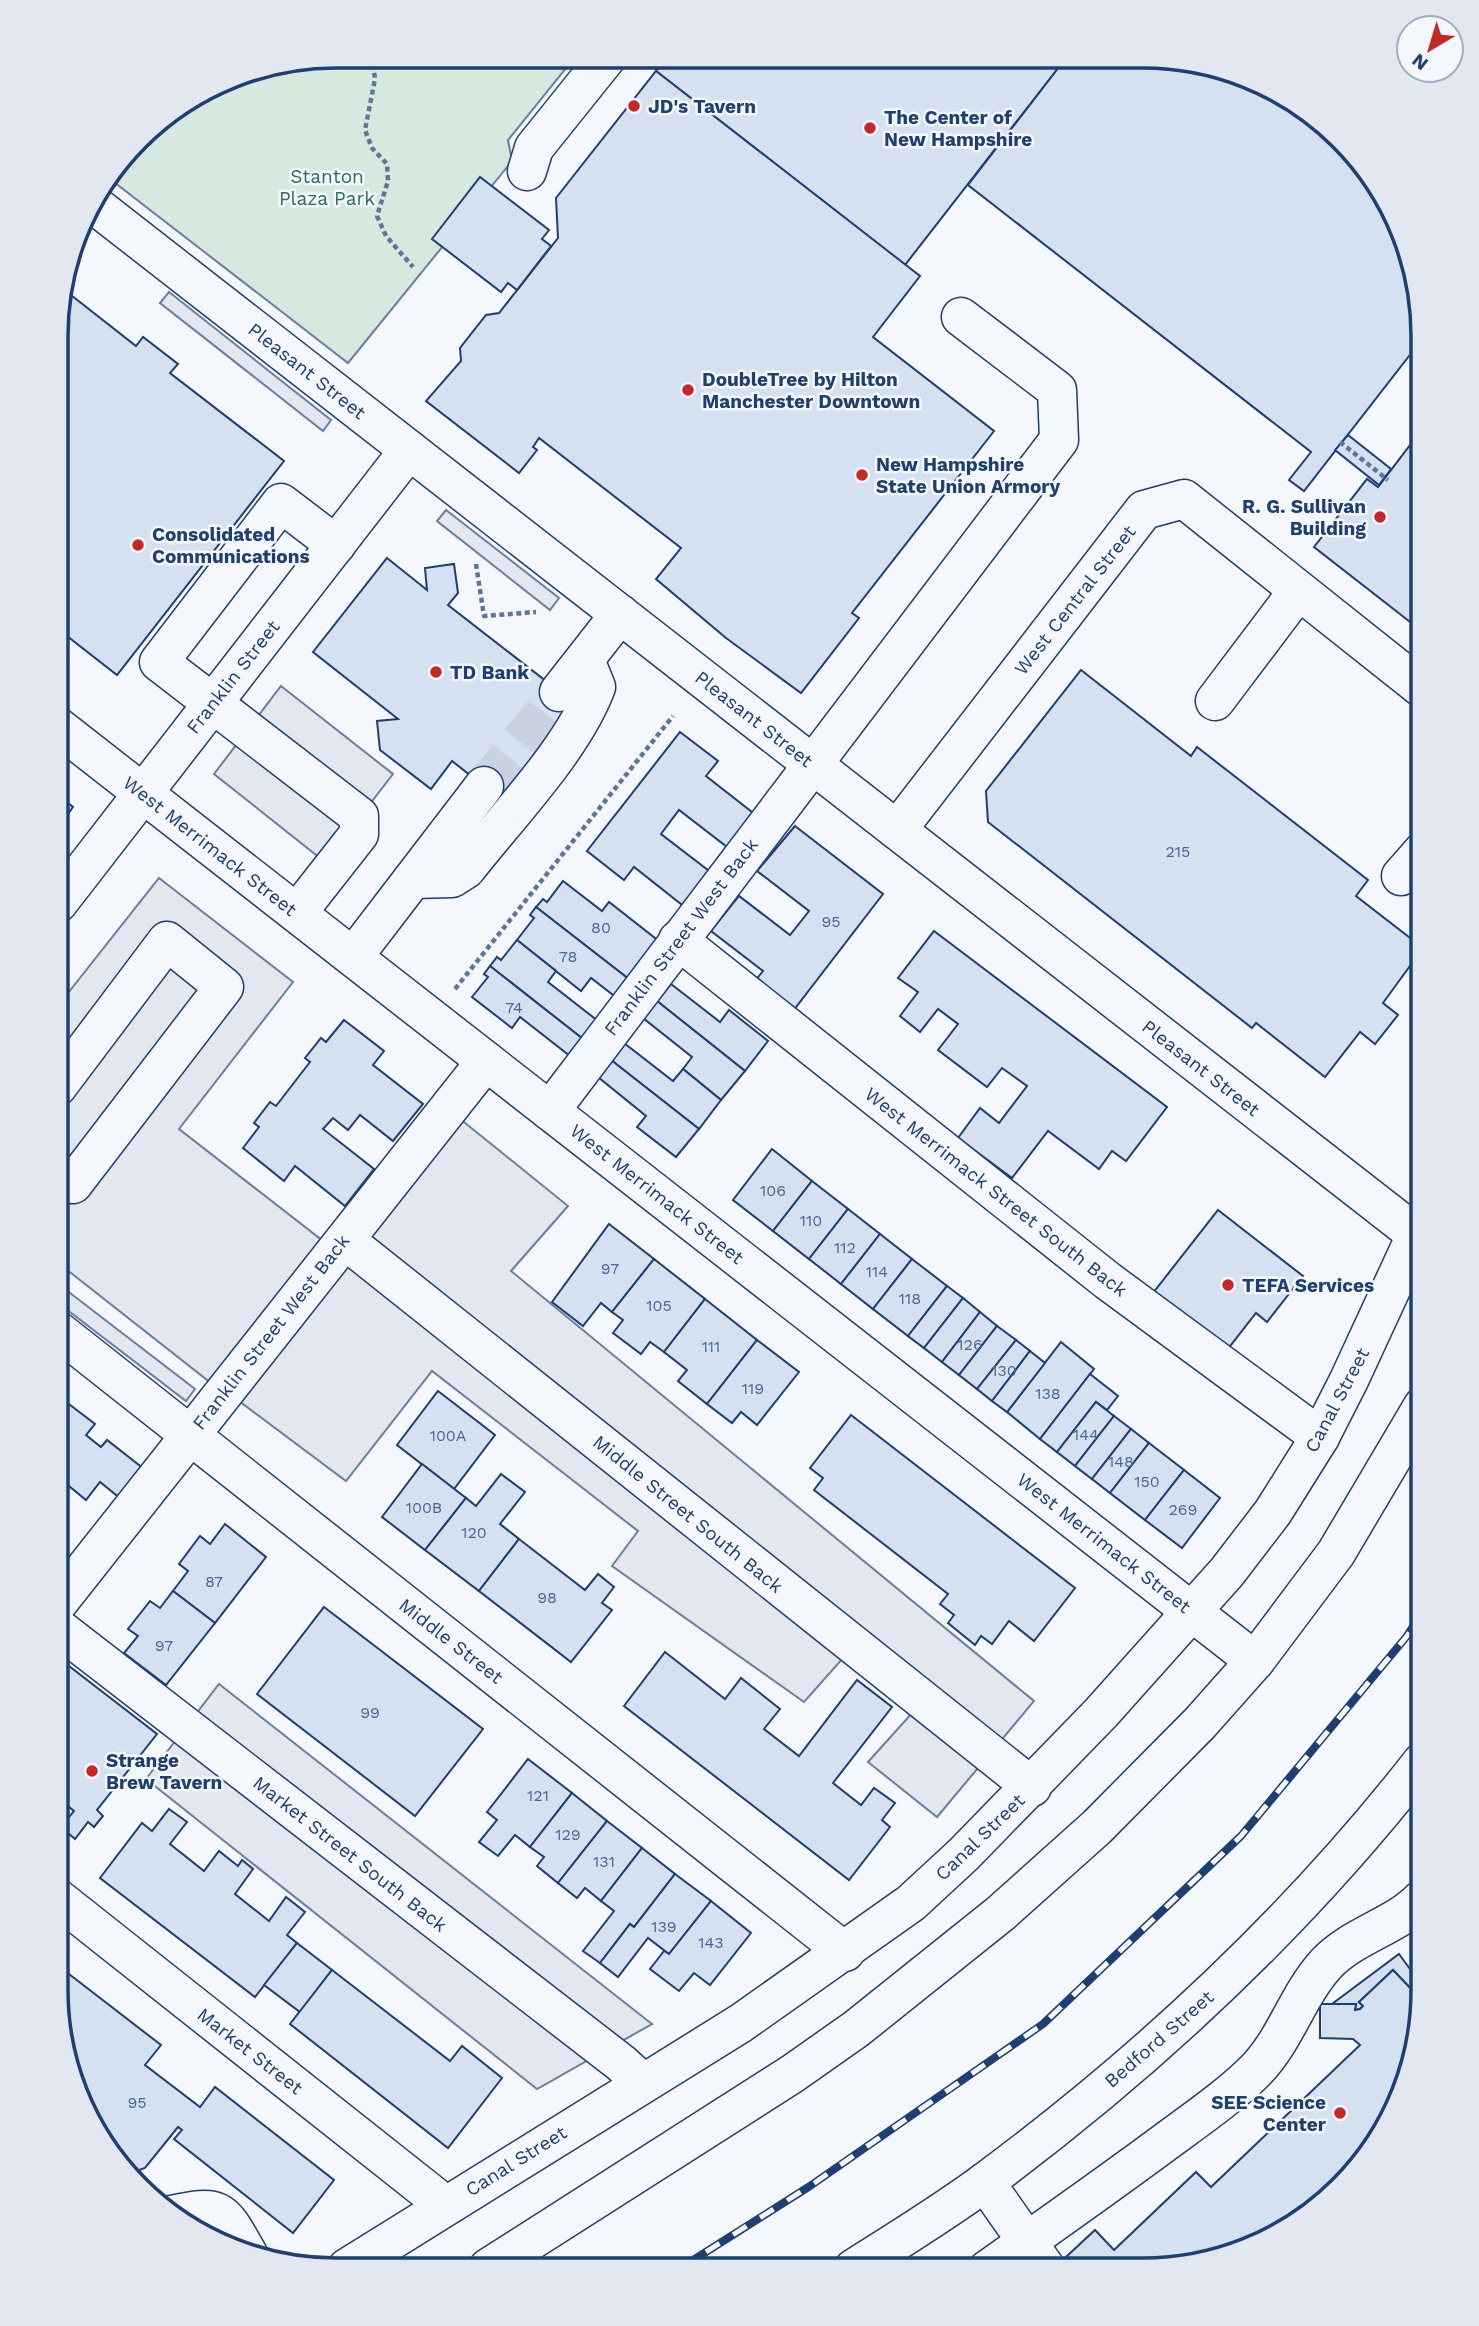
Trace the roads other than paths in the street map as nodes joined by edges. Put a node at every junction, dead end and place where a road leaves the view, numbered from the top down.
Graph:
1 (598, 68) edge
2 (527, 171) dead end
3 (100, 209) edge
4 (961, 317) dead end
5 (409, 450) junction
6 (336, 545) junction
7 (1298, 591) junction
8 (620, 614) junction
9 (585, 660) junction
10 (1411, 680) edge
11 (559, 692) tunnel mouth
12 (1215, 701) dead end
13 (213, 703) junction
14 (68, 735) edge
15 (811, 763) junction
16 (484, 786) tunnel mouth
17 (143, 794) junction
18 (897, 830) junction
19 (413, 879) junction
20 (68, 890) edge
21 (297, 913) junction
22 (678, 940) junction
23 (353, 957) junction
24 (486, 1061) junction
25 (68, 1072) edge
26 (550, 1111) junction
27 (68, 1180) edge
28 (1411, 1220) edge
29 (345, 1240) junction
30 (1411, 1246) edge
31 (68, 1339) edge
32 (1411, 1426) edge
33 (190, 1435) junction
34 (1320, 1437) junction
35 (68, 1590) edge
36 (1192, 1612) junction
37 (68, 1636) edge
38 (1255, 1661) junction
39 (1411, 1775) edge
40 (1032, 1787) junction
41 (68, 1907) edge
42 (1411, 1908) edge
43 (845, 1952) junction
44 (643, 2083) junction
45 (985, 2182) junction
46 (444, 2205) junction
47 (188, 2212) edge
48 (240, 2239) edge
49 (1037, 2256) edge
50 (362, 2258) edge
51 (504, 2258) edge
52 (870, 2258) edge

1 - 2 street
3 - 5 street, Pleasant Street
4 - 15 street, Franklin Street West Back
5 - 6 street, Franklin Street
5 - 8 street, Pleasant Street
6 - 13 street, Franklin Street
6 - 13 street
7 - 10 street, West Central Street
7 - 12 street
7 - 18 street, West Central Street
8 - 9 street
8 - 15 street, Pleasant Street
9 - 11 street
9 - 19 street
13 - 17 street, Franklin Street
13 - 21 street
14 - 17 street, West Merrimack Street
15 - 18 street, Pleasant Street
15 - 22 street, Franklin Street West Back
16 - 19 street
17 - 20 street, Franklin Street
17 - 21 street, West Merrimack Street
18 - 28 street, Pleasant Street
19 - 23 street
21 - 23 street, West Merrimack Street
22 - 26 street, Franklin Street West Back
22 - 34 street, West Merrimack Street South Back
23 - 24 street, West Merrimack Street
24 - 26 street, West Merrimack Street
24 - 29 street, Franklin Street West Back
25 - 27 street
26 - 36 street, West Merrimack Street
29 - 33 street, Franklin Street West Back
29 - 40 street, Middle Street South Back
30 - 34 street, Canal Street
31 - 33 street, Middle Street
32 - 38 street
33 - 35 street, Franklin Street West Back
33 - 43 street, Middle Street
34 - 36 street, Canal Street
36 - 38 street, West Merrimack Street
36 - 40 street, Canal Street
37 - 44 street, Market Street South Back
38 - 51 street
39 - 45 street, Bedford Street
40 - 43 street, Canal Street
41 - 46 street, Market Street
42 - 49 street
43 - 44 street, Canal Street
44 - 46 street, Canal Street
45 - 49 street
45 - 52 street, Bedford Street
46 - 50 street, Canal Street
47 - 48 street

